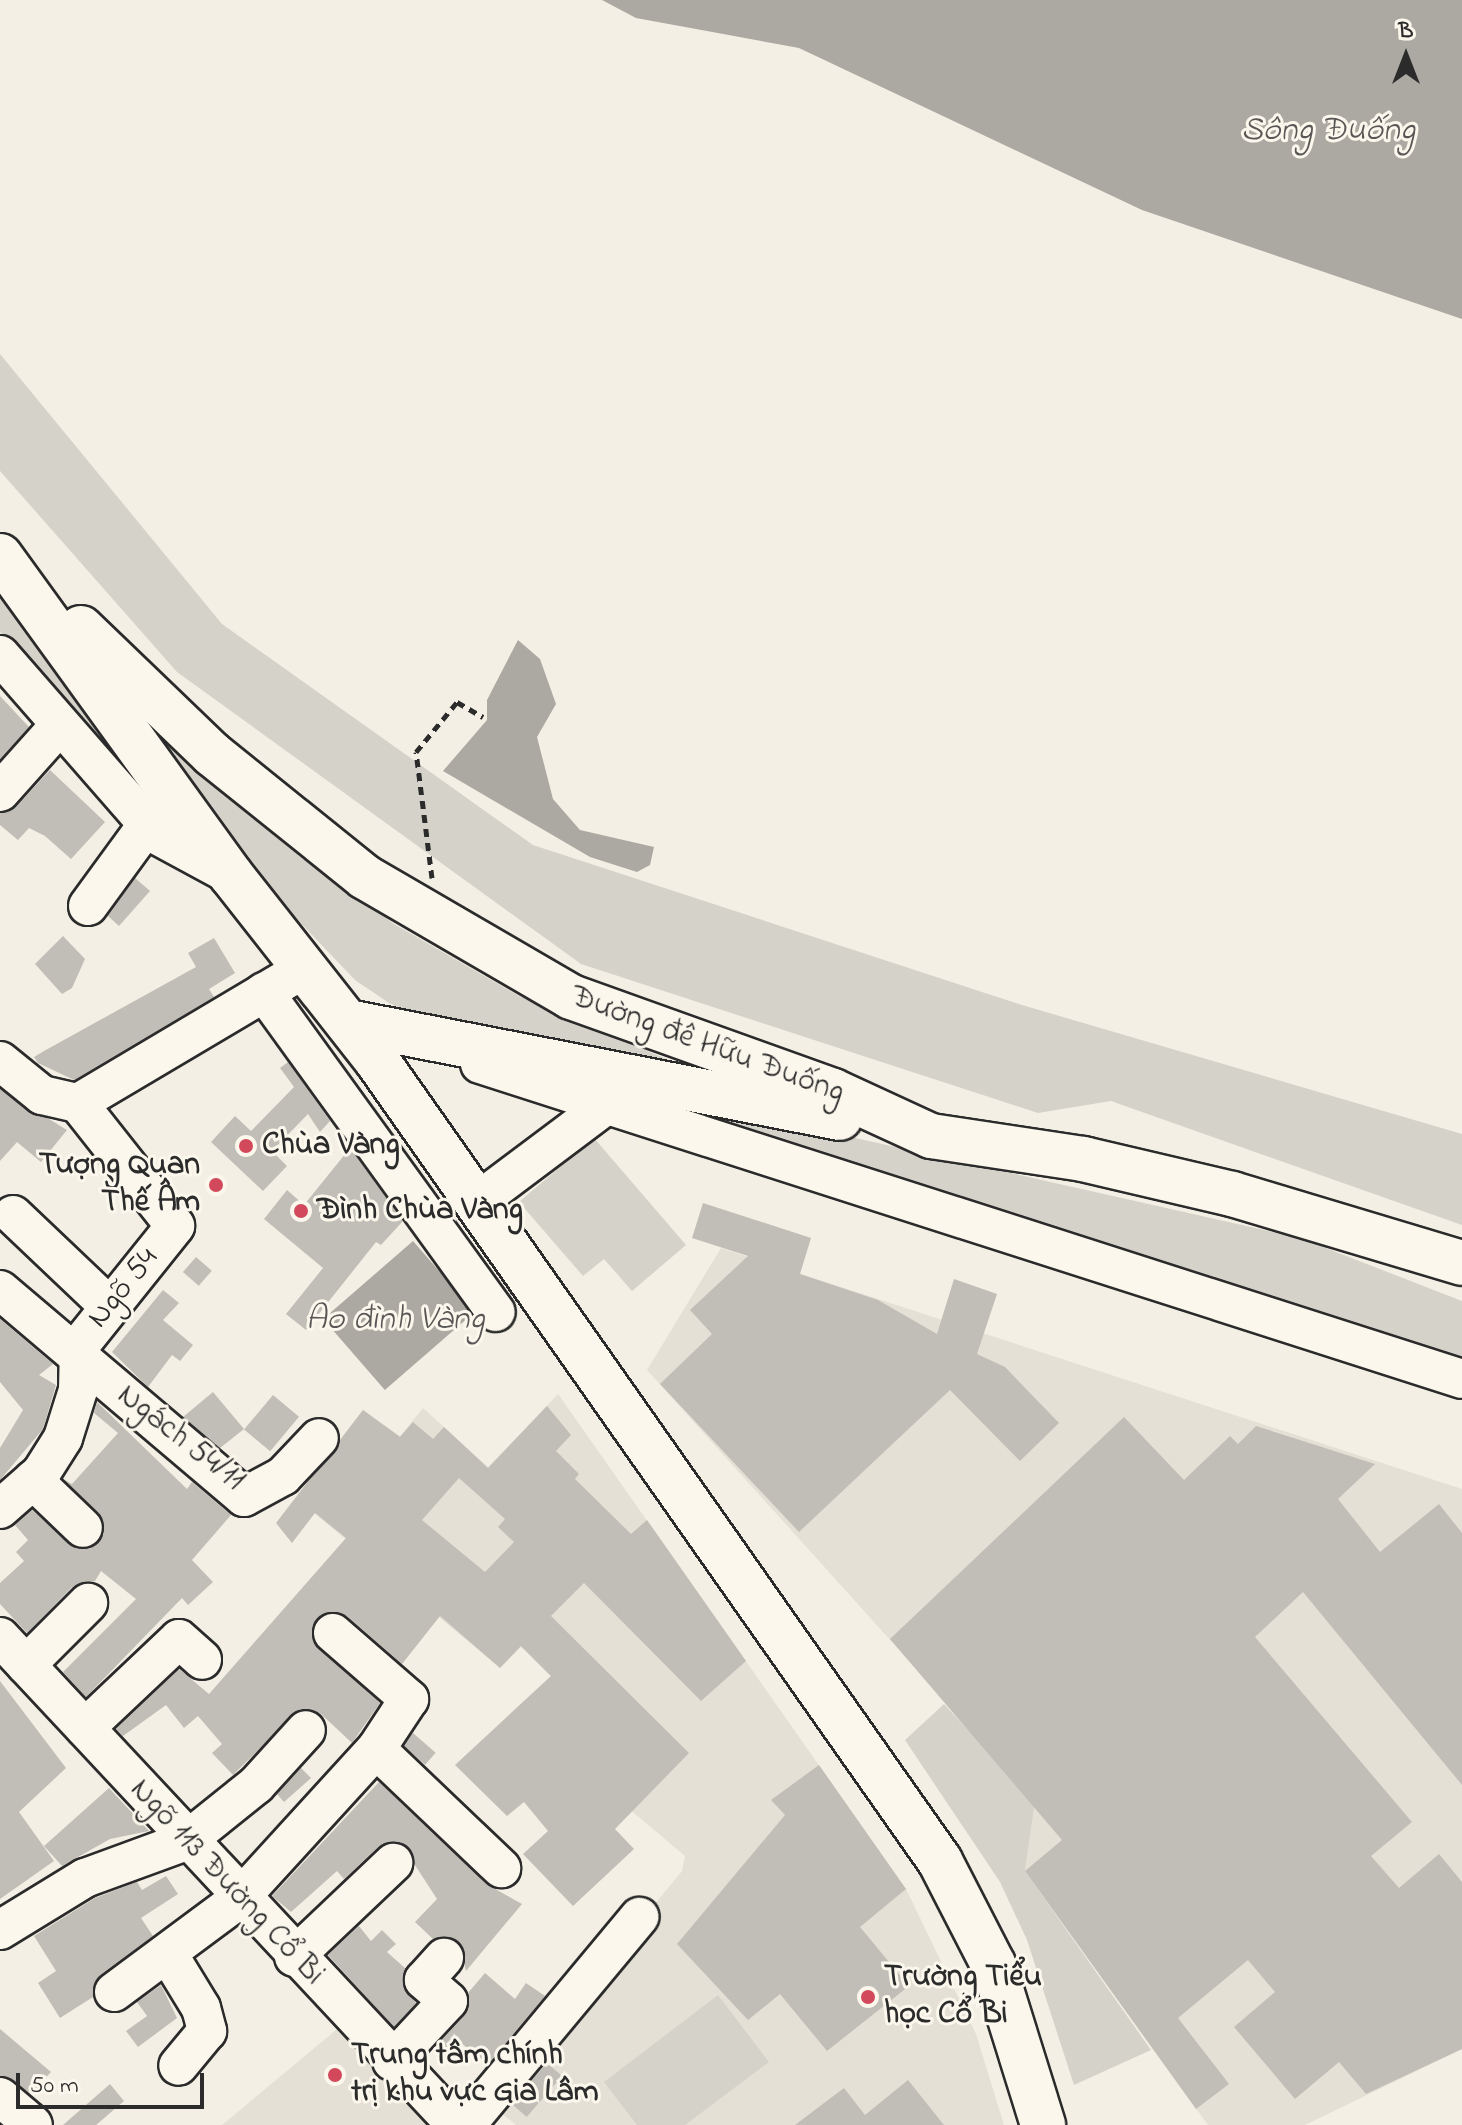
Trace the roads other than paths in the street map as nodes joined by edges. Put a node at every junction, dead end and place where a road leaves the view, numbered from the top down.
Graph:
1 (0, 536) edge
2 (0, 556) edge
3 (0, 655) edge
4 (60, 725) junction
5 (0, 792) edge
6 (147, 825) junction
7 (231, 875) junction
8 (88, 906) dead end
9 (305, 968) junction
10 (264, 992) junction
11 (348, 1022) junction
12 (0, 1061) edge
13 (78, 1103) junction
14 (606, 1105) junction
15 (931, 1136) junction
16 (477, 1202) junction
17 (13, 1215) dead end
18 (1336, 1222) junction
19 (1462, 1263) edge
20 (1462, 1285) edge
21 (0, 1290) edge
22 (108, 1305) junction
23 (496, 1312) dead end
24 (78, 1357) junction
25 (1462, 1379) edge
26 (319, 1438) dead end
27 (33, 1480) junction
28 (0, 1509) edge
29 (83, 1528) dead end
30 (88, 1603) dead end
31 (333, 1633) dead end
32 (0, 1637) edge
33 (202, 1660) dead end
34 (26, 1665) junction
35 (85, 1728) junction
36 (306, 1730) dead end
37 (376, 1749) junction
38 (186, 1841) junction
39 (393, 1863) dead end
40 (501, 1868) dead end
41 (239, 1899) junction
42 (639, 1917) dead end
43 (0, 1930) edge
44 (168, 1954) junction
45 (294, 1957) junction
46 (444, 1958) dead end
47 (114, 1992) dead end
48 (392, 2061) junction
49 (178, 2066) dead end
50 (0, 2097) edge
51 (33, 2125) edge
52 (456, 2125) edge
53 (466, 2125) edge
54 (1043, 2125) edge

1 - 15 main road, Đường đê Hữu Đuống
2 - 7 main road
3 - 4 street
4 - 5 street
4 - 6 street
6 - 7 street
6 - 8 street
7 - 9 main road
9 - 10 street
9 - 11 main road
10 - 13 street
10 - 23 street
11 - 14 street
11 - 15 main road
11 - 16 main road
12 - 13 street
13 - 22 street, Ngõ 54
14 - 16 street
14 - 25 street
15 - 18 main road, Đường đê Hữu Đuống
16 - 54 main road
17 - 22 street
18 - 19 main road, Đường đê Hữu Đuống
18 - 20 main road
21 - 24 street
22 - 24 street, Ngõ 54
24 - 26 street, Ngách 54/11
24 - 27 street, Ngõ 54
27 - 28 street, Ngõ 54
27 - 29 street
30 - 34 street
31 - 37 street
32 - 34 street, Ngõ 113 Đường Cổ Bi
33 - 35 street
34 - 35 street, Ngõ 113 Đường Cổ Bi
35 - 38 street, Ngõ 113 Đường Cổ Bi
36 - 38 street
37 - 40 street
37 - 41 street
38 - 41 street, Ngõ 113 Đường Cổ Bi
38 - 43 street
39 - 45 street
41 - 44 street
41 - 45 street, Ngõ 113 Đường Cổ Bi
42 - 53 street
44 - 47 street
44 - 49 street
45 - 48 street, Ngõ 113 Đường Cổ Bi
46 - 48 street
48 - 52 street, Ngõ 113 Đường Cổ Bi
50 - 51 street

